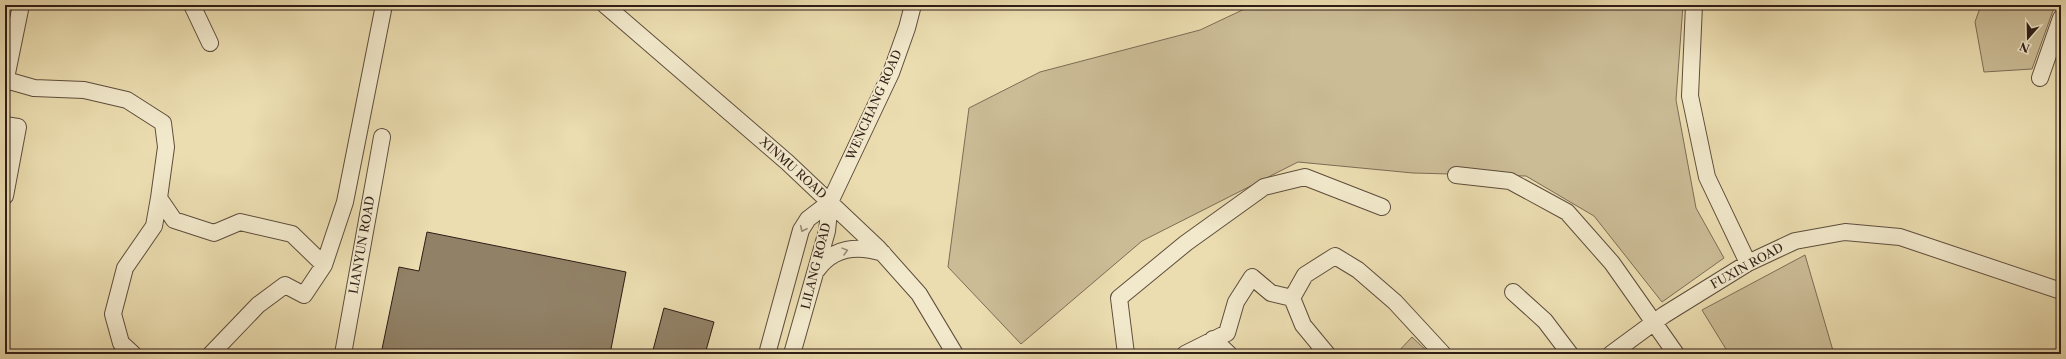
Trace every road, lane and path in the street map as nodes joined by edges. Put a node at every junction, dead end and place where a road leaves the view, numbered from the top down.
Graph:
1 (21, 5) edge
2 (192, 5) edge
3 (384, 5) edge
4 (605, 5) edge
5 (913, 5) edge
6 (1694, 5) edge
7 (2061, 18) edge
8 (210, 43) dead end
9 (2056, 50) edge
10 (2040, 78) dead end
11 (5, 81) edge
12 (5, 125) edge
13 (382, 137) dead end
14 (1456, 175) dead end
15 (5, 196) edge
16 (159, 198) junction
17 (830, 202) junction
18 (1382, 207) dead end
19 (883, 253) junction
20 (1748, 263) junction
21 (324, 265) junction
22 (815, 273) junction
23 (2061, 291) edge
24 (1514, 292) dead end
25 (1292, 298) junction
26 (1653, 323) junction
27 (1213, 339) junction
28 (1614, 353) edge
29 (133, 354) edge
30 (211, 354) edge
31 (342, 354) edge
32 (767, 354) edge
33 (792, 354) edge
34 (955, 354) edge
35 (1126, 354) edge
36 (1185, 354) edge
37 (1229, 354) edge
38 (1327, 354) edge
39 (1443, 354) edge
40 (1570, 354) edge
41 (1676, 354) edge

1 - 11 street
2 - 8 street
3 - 21 street
4 - 17 street, XINMU ROAD
5 - 17 street, WENCHANG ROAD
6 - 20 street
7 - 9 street
9 - 10 street
11 - 16 street
12 - 15 street
13 - 31 street, LIANYUN ROAD
14 - 26 street
16 - 21 street
16 - 29 street
17 - 19 street, XINMU ROAD
17 - 22 street, LILANG ROAD
17 -> 32 street, LILANG ROAD
18 - 35 street
22 -> 19 street
19 - 34 street, XINMU ROAD
20 - 23 street, FUXIN ROAD
20 - 26 street, FUXIN ROAD
21 - 30 street
22 - 33 street, LILANG ROAD
24 - 40 street
25 - 27 street
25 - 38 street
25 - 39 street
26 - 28 street, FUXIN ROAD
26 - 41 street
27 - 36 street
27 - 37 street

